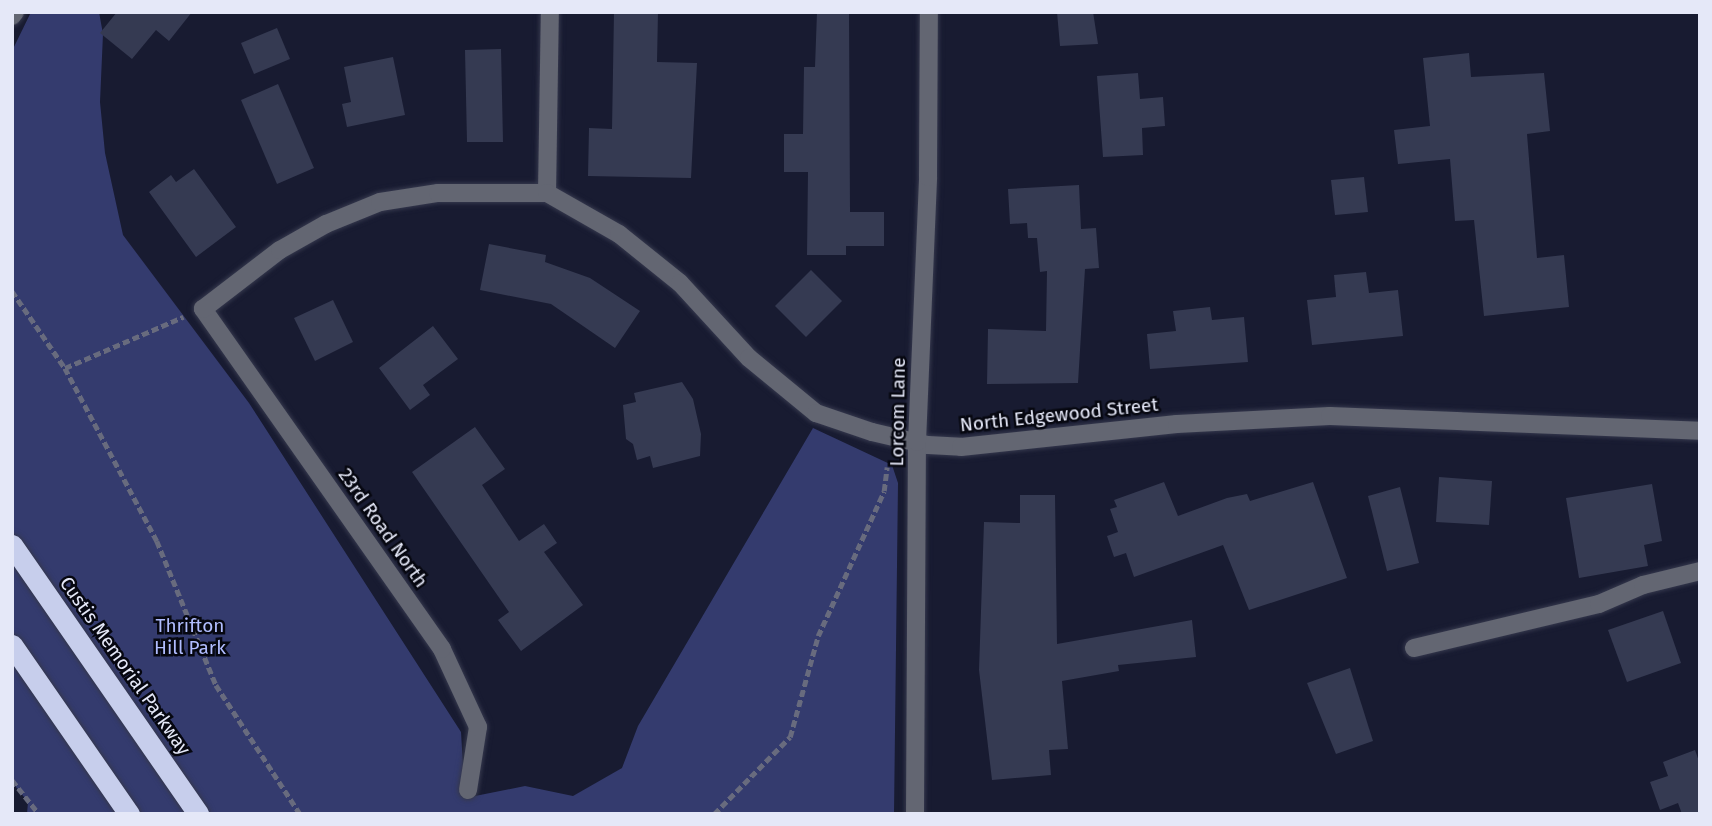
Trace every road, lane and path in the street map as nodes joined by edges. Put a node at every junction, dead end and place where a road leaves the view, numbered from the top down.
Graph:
1 (550, 12) edge
2 (929, 12) edge
3 (547, 193) junction
4 (12, 291) edge
5 (204, 309) junction
6 (65, 368) junction
7 (1700, 431) edge
8 (917, 442) junction
9 (887, 467) dead end
10 (12, 545) edge
11 (1700, 572) edge
12 (12, 645) edge
13 (1415, 648) dead end
14 (12, 780) edge
15 (468, 790) dead end
16 (37, 813) edge
17 (129, 814) edge
18 (198, 814) edge
19 (300, 814) edge
20 (714, 814) edge
21 (915, 814) edge

1 - 3 street
2 - 8 street, Lorcom Lane
3 - 5 street, North Edgewood Street
3 - 8 street, North Edgewood Street
4 - 6 path
5 - 6 path
5 - 15 street, 23rd Road North
6 - 19 path
7 - 8 street, North Edgewood Street
8 - 21 street, Lorcom Lane
9 - 20 path
10 - 18 highway, Custis Memorial Parkway
11 - 13 street
12 - 17 highway
14 - 16 path

